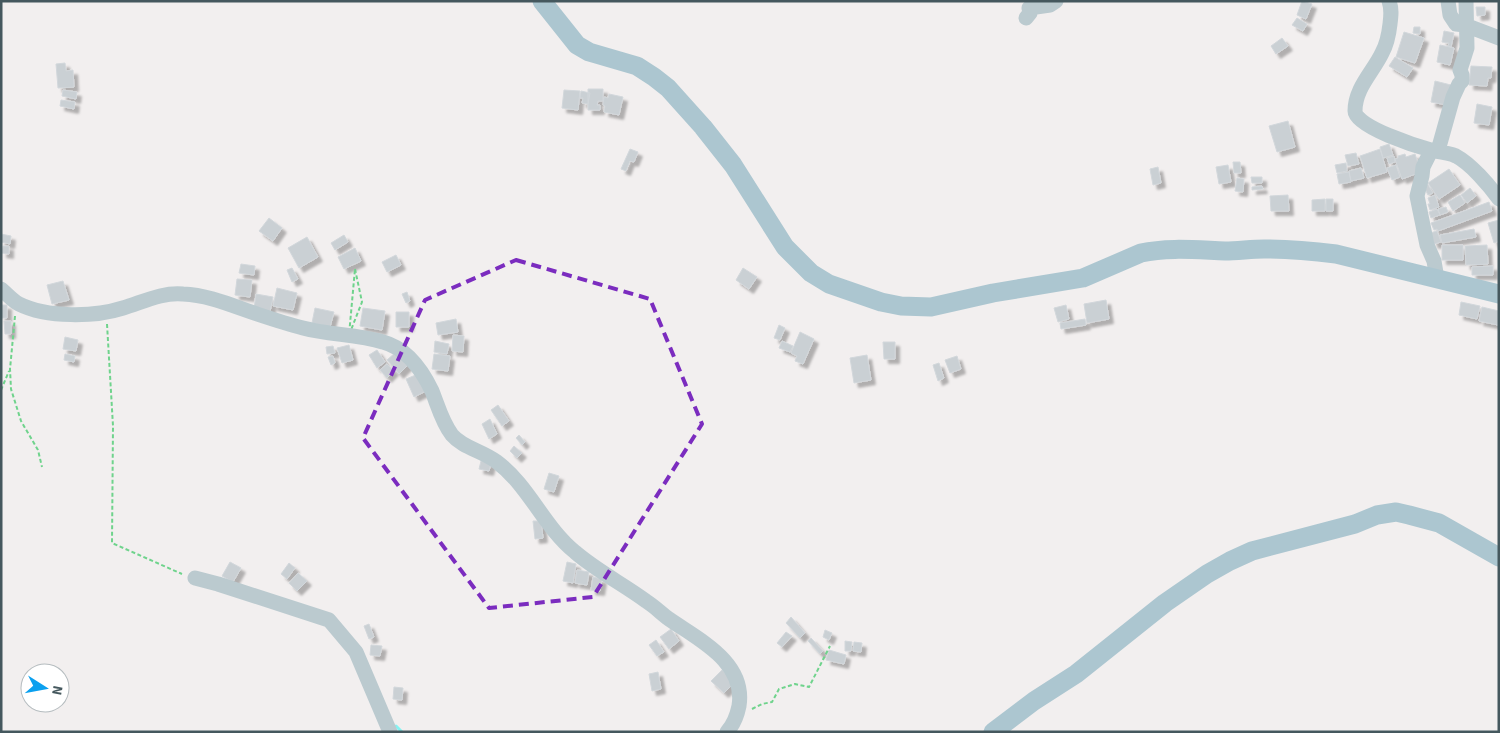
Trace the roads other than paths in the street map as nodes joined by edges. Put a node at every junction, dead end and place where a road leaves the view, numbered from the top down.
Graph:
1 (542, 1) edge
2 (1056, 1) edge
3 (1448, 1) edge
4 (1466, 1) edge
5 (1395, 2) edge
6 (1026, 18) dead end
7 (1467, 26) junction
8 (1499, 38) edge
9 (1434, 151) junction
10 (1499, 199) edge
11 (1437, 279) junction
12 (1, 289) edge
13 (1499, 294) edge
14 (1499, 557) edge
15 (195, 578) dead end
16 (390, 732) edge
17 (727, 732) edge
18 (993, 732) edge

1 - 11 main road
2 - 6 street
3 - 7 street
4 - 7 street
5 - 9 street
7 - 8 street
7 - 9 street
9 - 10 street
9 - 11 street
11 - 13 main road
12 - 17 street
14 - 18 main road
15 - 16 street

